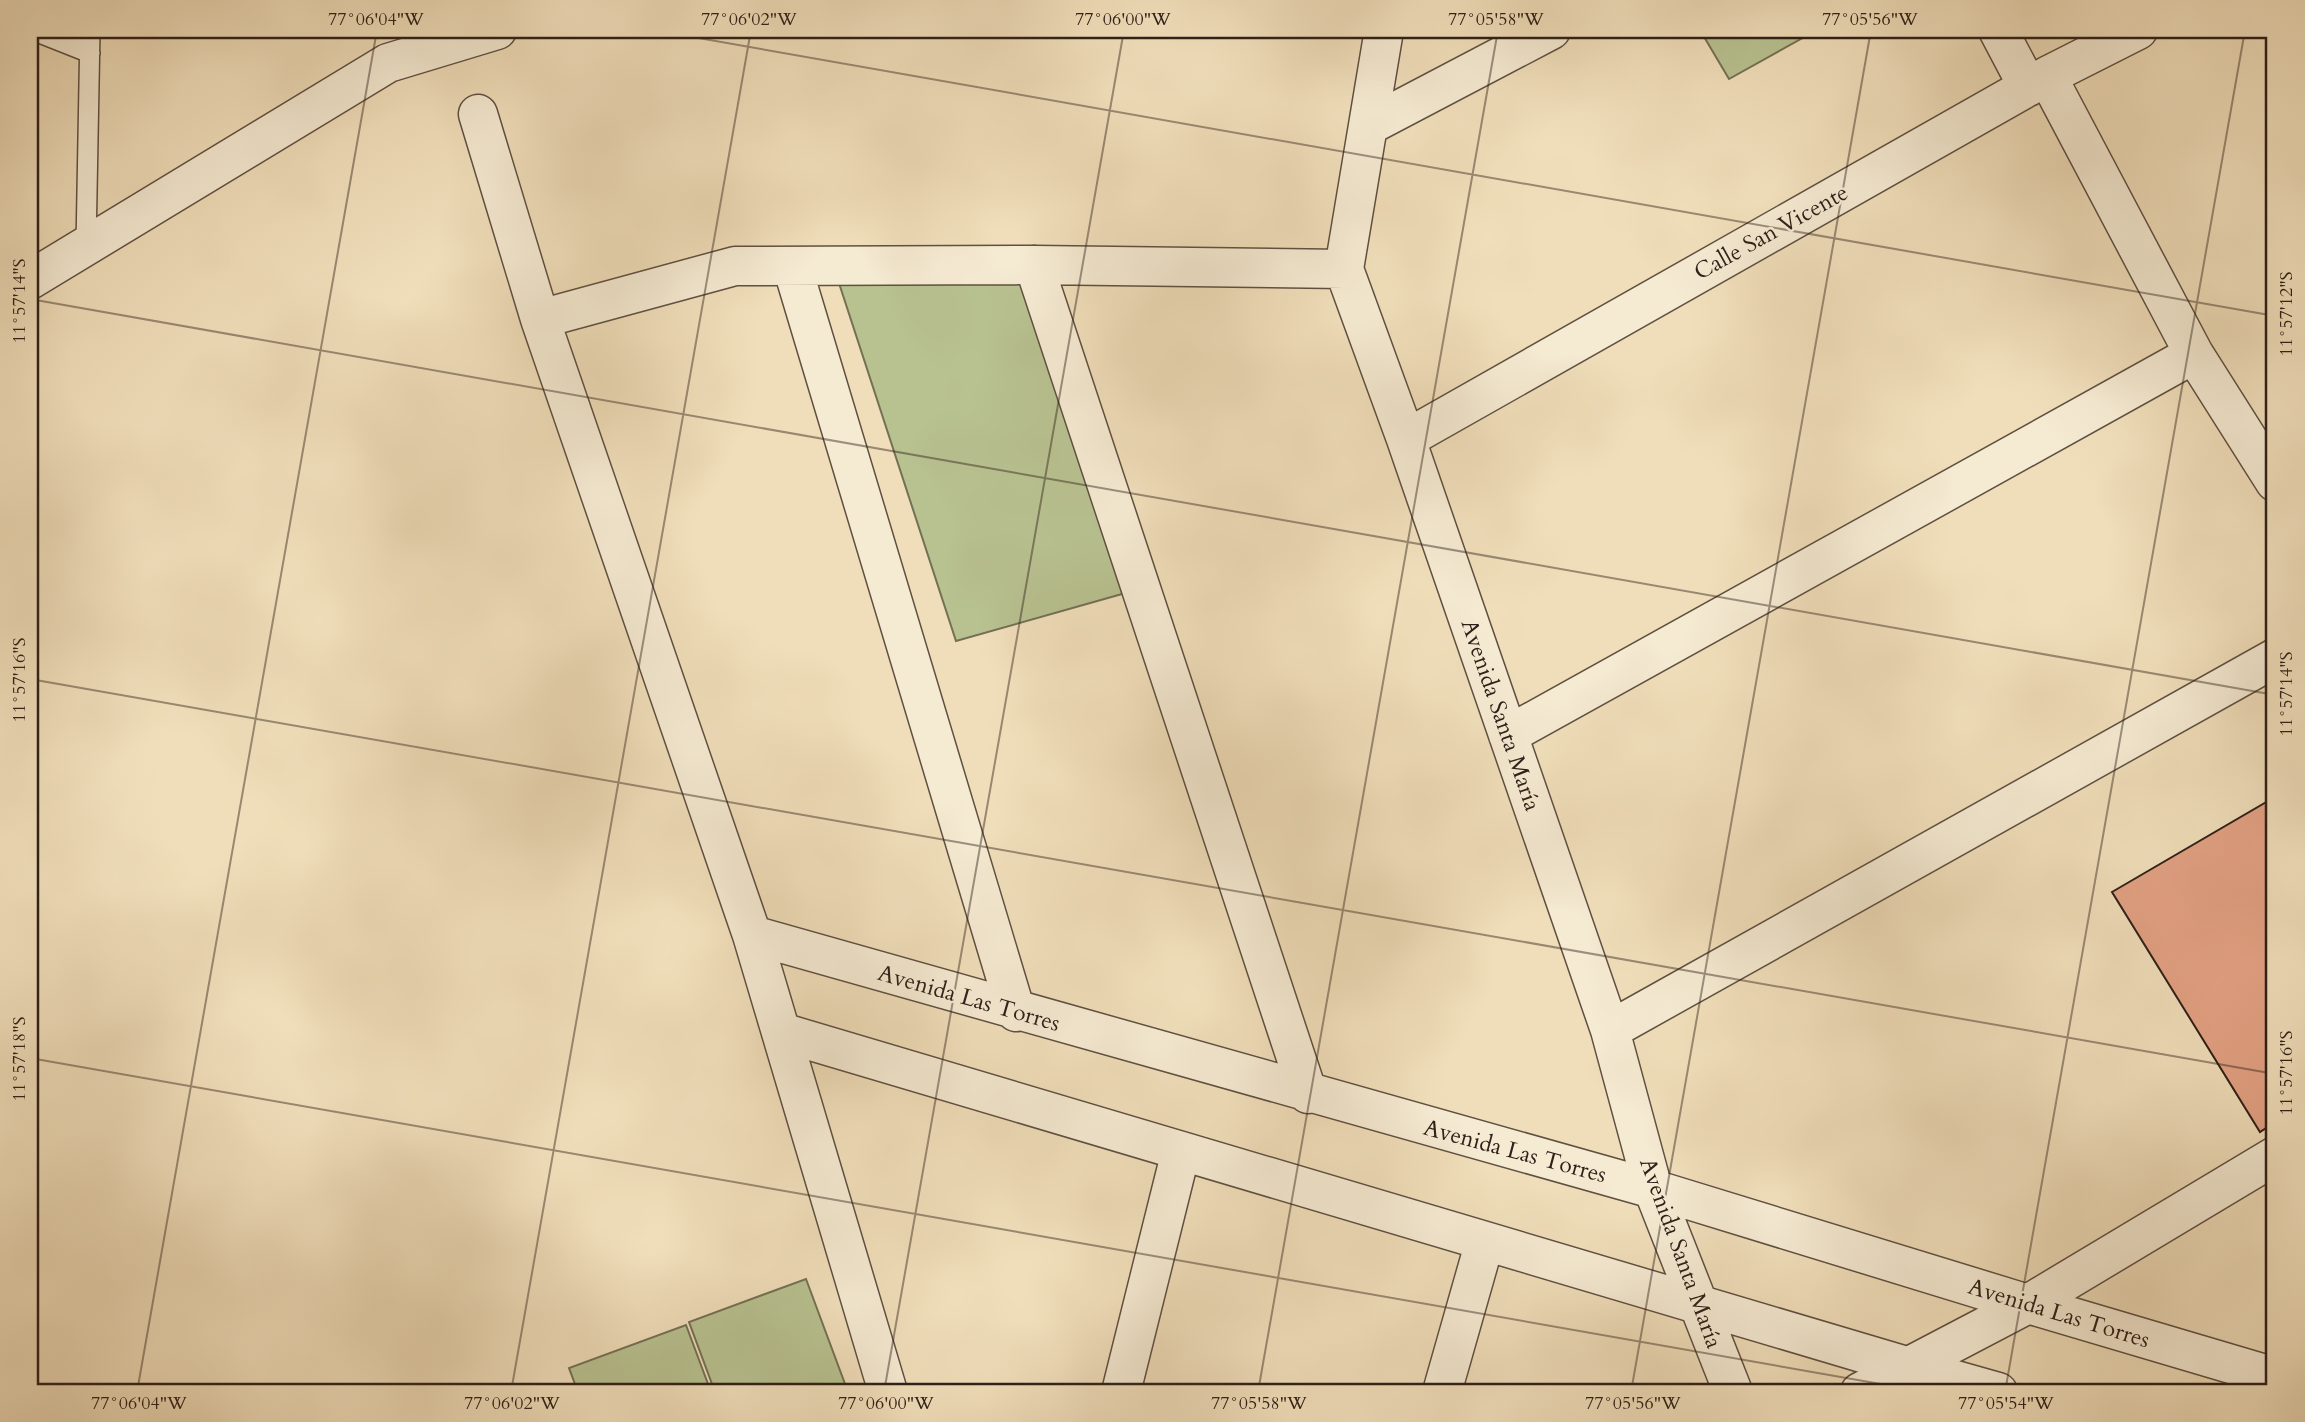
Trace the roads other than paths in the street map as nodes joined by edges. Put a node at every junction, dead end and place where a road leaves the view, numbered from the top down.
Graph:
1 (32, 30) edge
2 (90, 30) edge
3 (497, 30) edge
4 (1384, 30) edge
5 (1552, 30) edge
6 (1998, 30) edge
7 (2138, 30) edge
8 (387, 47) edge
9 (90, 53) junction
10 (2038, 81) junction
11 (478, 114) dead end
12 (1370, 125) junction
13 (86, 246) junction
14 (1034, 265) junction
15 (792, 266) junction
16 (1343, 270) junction
17 (30, 280) edge
18 (540, 319) junction
19 (2194, 355) junction
20 (1406, 439) junction
21 (2275, 482) edge
22 (2275, 658) edge
23 (1508, 735) junction
24 (752, 935) junction
25 (1016, 1012) junction
26 (1610, 1030) junction
27 (781, 1032) junction
28 (1308, 1094) junction
29 (1181, 1151) junction
30 (2275, 1156) edge
31 (1653, 1189) junction
32 (1485, 1241) junction
33 (1698, 1304) junction
34 (2028, 1304) junction
35 (1906, 1366) junction
36 (2275, 1377) edge
37 (888, 1392) edge
38 (1121, 1392) edge
39 (1442, 1392) edge
40 (1732, 1392) edge
41 (1860, 1392) edge
42 (1998, 1392) edge

1 - 9 lane
2 - 9 lane
3 - 8 street
4 - 12 street
5 - 12 street
6 - 10 street
7 - 10 street, Calle San Vicente
8 - 13 street
9 - 13 lane
10 - 19 street
10 - 20 street, Calle San Vicente
11 - 18 street
12 - 16 street
13 - 17 street
14 - 15 street
14 - 16 street
14 - 28 street
15 - 18 street
15 - 25 street
16 - 20 street, Avenida Santa María
18 - 24 street
19 - 21 street
19 - 23 street
20 - 23 street, Avenida Santa María
22 - 26 street
23 - 26 street, Avenida Santa María
24 - 25 street, Avenida Las Torres
24 - 27 street
25 - 28 street, Avenida Las Torres
26 - 31 street, Avenida Santa María
27 - 29 street
27 - 37 street
28 - 31 street, Avenida Las Torres
29 - 32 street
29 - 38 street
30 - 34 street
31 - 33 street, Avenida Santa María
31 - 34 street, Avenida Las Torres
32 - 33 street
32 - 39 street
33 - 35 street
33 - 40 street, Avenida Santa María
34 - 35 street
34 - 36 street, Avenida Las Torres
35 - 41 street
35 - 42 street

